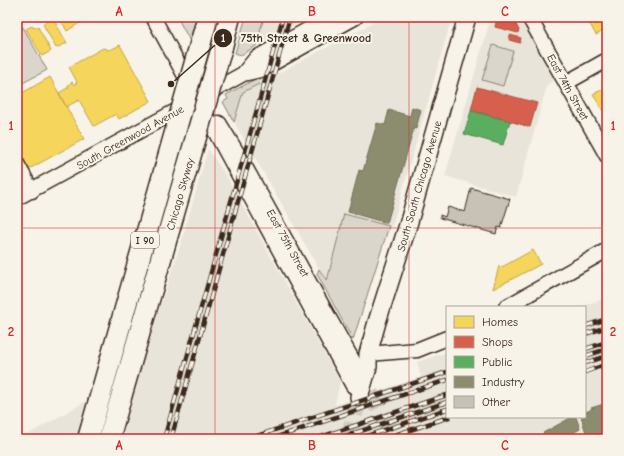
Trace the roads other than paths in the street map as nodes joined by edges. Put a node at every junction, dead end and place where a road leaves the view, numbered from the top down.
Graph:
1 (153, 17) edge
2 (208, 17) edge
3 (230, 17) edge
4 (331, 17) edge
5 (356, 17) edge
6 (468, 17) edge
7 (529, 17) edge
8 (607, 60) edge
9 (243, 74) junction
10 (566, 83) junction
11 (198, 99) junction
12 (607, 156) edge
13 (17, 164) edge
14 (32, 190) junction
15 (17, 198) edge
16 (607, 250) edge
17 (508, 306) edge
18 (446, 338) edge
19 (368, 354) junction
20 (359, 388) joint
21 (88, 439) edge
22 (109, 439) edge

1 - 11 street, East 75th Street
2 - 21 highway, Chicago Skyway / I 90, bridge
3 - 22 highway, Chicago Skyway / I 90, bridge
4 - 9 street, South Greenwood Avenue
5 - 9 street, South Greenwood Avenue
6 - 19 main road, South South Chicago Avenue
7 - 10 street, East 74th Street
8 - 10 street
9 - 11 street, South Greenwood Avenue
10 - 12 street, East 74th Street
11 - 14 street, South Greenwood Avenue
11 - 20 street, East 75th Street
13 - 14 street
14 - 15 street, South Greenwood Avenue
16 - 17 street
18 - 19 street
19 - 20 main road, South South Chicago Avenue

